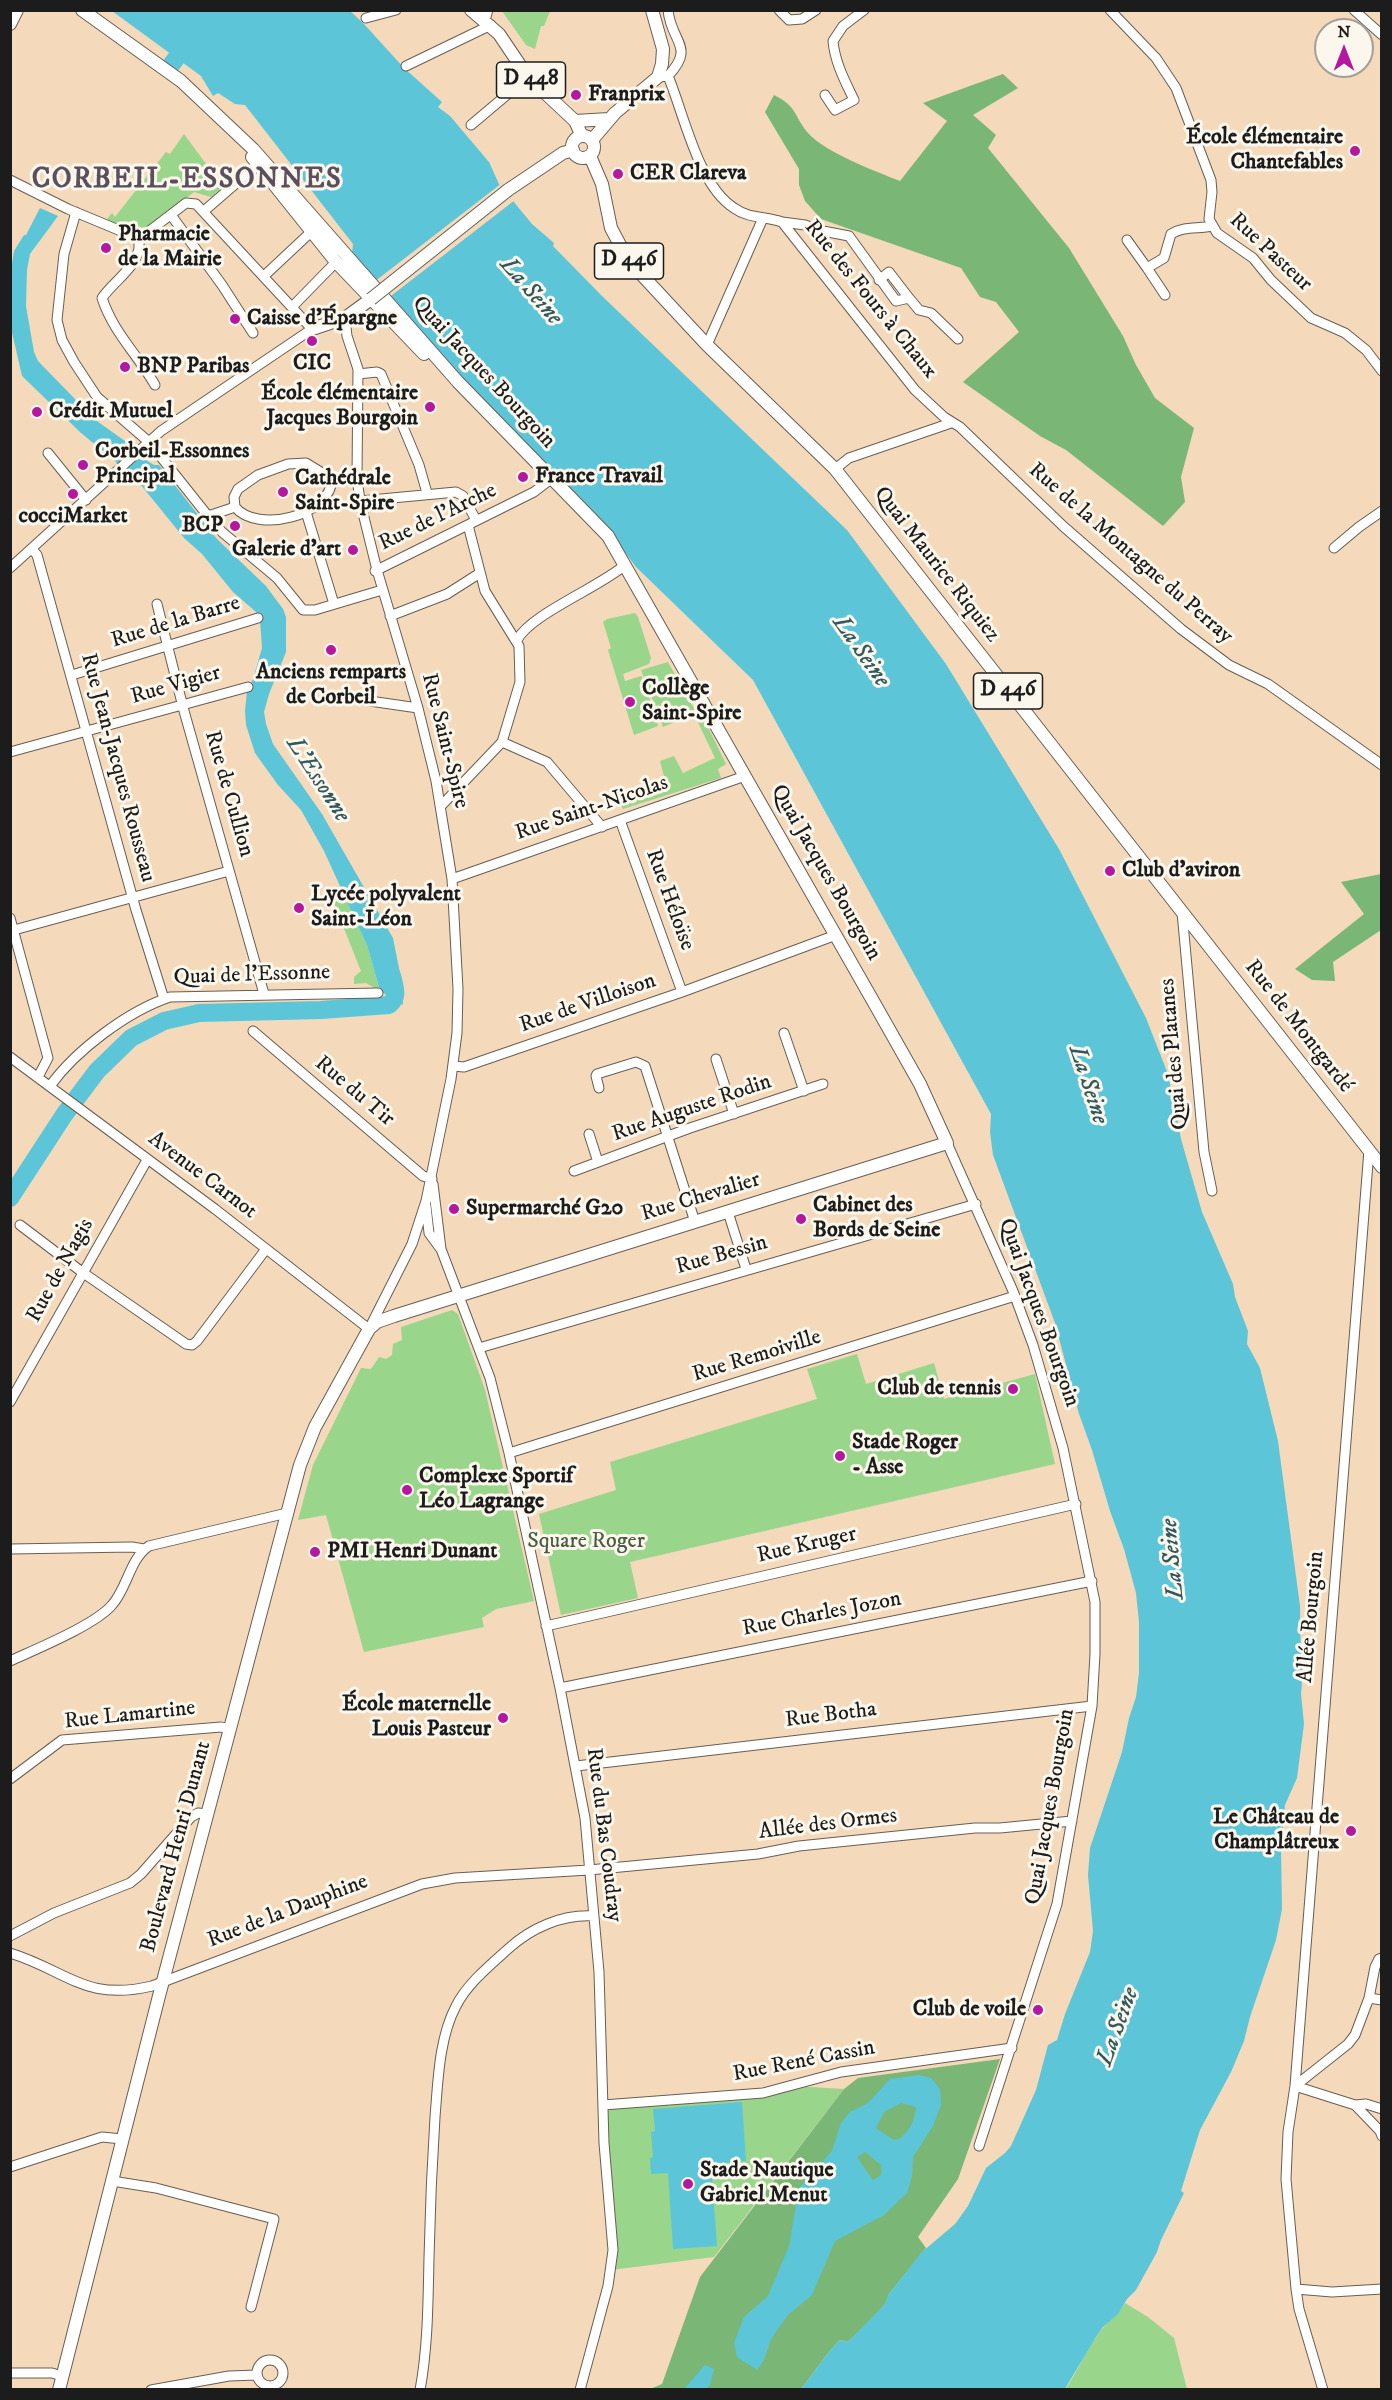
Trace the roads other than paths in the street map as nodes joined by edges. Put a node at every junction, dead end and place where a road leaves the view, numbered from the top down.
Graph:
1 (16, 10) edge
2 (82, 10) edge
3 (396, 10) edge
4 (471, 10) edge
5 (652, 10) edge
6 (668, 10) edge
7 (779, 10) edge
8 (816, 10) edge
9 (864, 10) edge
10 (1110, 10) edge
11 (1354, 10) edge
12 (366, 18) dead end
13 (488, 19) edge
14 (10, 24) edge
15 (1382, 34) edge
16 (406, 66) dead end
17 (528, 76) junction
18 (663, 76) junction
19 (825, 95) dead end
20 (609, 119) junction
21 (575, 121) junction
22 (471, 125) dead end
23 (230, 127) junction
24 (587, 138) junction
25 (573, 150) junction
26 (590, 156) junction
27 (257, 165) junction
28 (11, 182) edge
29 (204, 211) junction
30 (76, 212) junction
31 (171, 215) junction
32 (763, 218) junction
33 (782, 222) junction
34 (1212, 226) junction
35 (311, 232) junction
36 (138, 236) junction
37 (1127, 240) dead end
38 (336, 262) junction
39 (1147, 268) junction
40 (264, 276) junction
41 (375, 295) junction
42 (1165, 295) dead end
43 (292, 307) junction
44 (345, 318) junction
45 (312, 329) junction
46 (253, 333) dead end
47 (958, 339) dead end
48 (707, 345) junction
49 (1382, 371) edge
50 (358, 374) junction
51 (155, 385) dead end
52 (951, 423) junction
53 (149, 442) junction
54 (48, 453) dead end
55 (835, 469) junction
56 (332, 478) junction
57 (357, 478) junction
58 (547, 482) junction
59 (427, 493) junction
60 (86, 500) junction
61 (360, 501) junction
62 (235, 507) junction
63 (1382, 511) edge
64 (306, 512) junction
65 (208, 516) junction
66 (472, 523) junction
67 (1334, 548) dead end
68 (32, 549) junction
69 (625, 566) junction
70 (10, 568) edge
71 (376, 570) junction
72 (480, 573) junction
73 (382, 590) junction
74 (157, 604) dead end
75 (333, 604) junction
76 (390, 616) junction
77 (258, 618) dead end
78 (517, 640) junction
79 (168, 646) junction
80 (72, 675) junction
81 (248, 687) dead end
82 (356, 699) dead end
83 (183, 705) junction
84 (418, 708) junction
85 (87, 732) junction
86 (502, 742) junction
87 (10, 752) edge
88 (1382, 765) edge
89 (745, 776) junction
90 (441, 806) junction
91 (620, 820) junction
92 (602, 827) junction
93 (229, 870) junction
94 (452, 879) junction
95 (132, 898) junction
96 (1182, 912) junction
97 (10, 918) edge
98 (14, 930) junction
99 (836, 935) junction
100 (682, 992) junction
101 (378, 993) dead end
102 (264, 994) junction
103 (164, 999) junction
104 (253, 1031) dead end
105 (784, 1033) dead end
106 (10, 1057) edge
107 (48, 1058) junction
108 (716, 1059) dead end
109 (453, 1066) junction
110 (38, 1077) junction
111 (53, 1082) junction
112 (823, 1084) dead end
113 (599, 1088) dead end
114 (804, 1091) junction
115 (734, 1114) junction
116 (589, 1134) dead end
117 (668, 1136) junction
118 (947, 1143) junction
119 (1369, 1150) junction
120 (147, 1160) junction
121 (598, 1162) junction
122 (1382, 1167) edge
123 (574, 1172) dead end
124 (432, 1179) junction
125 (1212, 1191) dead end
126 (426, 1201) junction
127 (976, 1204) junction
128 (728, 1212) junction
129 (695, 1222) junction
130 (20, 1225) dead end
131 (429, 1233) junction
132 (412, 1244) junction
133 (266, 1249) junction
134 (441, 1249) junction
135 (746, 1269) junction
136 (82, 1272) junction
137 (463, 1295) junction
138 (1015, 1296) junction
139 (384, 1302) junction
140 (388, 1318) junction
141 (369, 1329) junction
142 (479, 1348) junction
143 (10, 1402) edge
144 (509, 1454) junction
145 (1076, 1504) junction
146 (287, 1513) junction
147 (10, 1549) edge
148 (144, 1549) junction
149 (1092, 1581) junction
150 (546, 1626) junction
151 (10, 1661) edge
152 (560, 1688) junction
153 (1092, 1706) junction
154 (230, 1729) junction
155 (576, 1766) junction
156 (10, 1779) edge
157 (207, 1814) junction
158 (1072, 1821) junction
159 (589, 1870) junction
160 (594, 1916) junction
161 (10, 1936) edge
162 (10, 1953) edge
163 (1382, 1958) edge
164 (163, 1981) junction
165 (1370, 1998) junction
166 (1382, 2000) edge
167 (1012, 2048) junction
168 (1295, 2086) junction
169 (603, 2105) junction
170 (1355, 2105) junction
171 (1382, 2109) edge
172 (1381, 2132) edge
173 (122, 2139) junction
174 (979, 2146) dead end
175 (10, 2167) edge
176 (112, 2181) junction
177 (1296, 2289) junction
178 (1382, 2289) edge
179 (251, 2307) dead end
180 (10, 2373) edge
181 (257, 2375) dead end
182 (62, 2376) junction
183 (59, 2390) edge
184 (151, 2390) edge
185 (420, 2390) edge
186 (580, 2390) edge
187 (1323, 2390) edge

1 - 14 main road
2 - 23 main road
3 - 12 street
4 - 13 main road, D 448
5 - 18 main road
6 - 18 street
7 - 8 street
9 - 19 street
10 - 34 street, Rue Pasteur
11 - 15 street
13 - 16 street
13 - 17 main road, D 448
17 - 21 main road, D 448
17 - 22 street
18 - 20 main road
18 - 32 street, Rue des Fours à Chaux
20 - 21 main road
20 - 24 main road
21 - 24 main road, D 448
23 - 27 main road
23 - 41 main road
24 - 25 main road
24 - 26 main road
25 - 26 main road
25 - 41 main road, bridge
26 - 48 main road, D 446
27 - 29 street
27 - 35 main road
28 - 30 street
29 - 31 street
29 - 40 street
30 - 36 street
30 - 53 street
31 - 36 street
31 - 46 street
32 - 33 street, Rue des Fours à Chaux
32 - 48 street
33 - 47 street
33 - 52 street, Rue des Fours à Chaux
34 - 39 street
34 - 49 street, Rue Pasteur
35 - 38 main road
35 - 40 street
36 - 51 street
37 - 39 street
38 - 41 main road
38 - 43 street
39 - 42 street
40 - 43 street
41 - 44 main road
41 - 58 main road, Quai Jacques Bourgoin
41 - 69 main road, Quai Jacques Bourgoin
43 - 45 street
44 - 45 main road
44 - 50 street, Rue Saint-Spire
45 - 53 street
48 - 55 main road, Quai Maurice Riquiez / D 446
50 - 57 street, Rue Saint-Spire
50 - 59 street
52 - 55 street
52 - 88 street, Rue de la Montagne du Perray
53 - 60 street
53 - 65 street
54 - 60 street
55 - 96 main road, Quai Maurice Riquiez / D 446
56 - 57 street
56 - 62 street
56 - 64 street
57 - 61 street, Rue Saint-Spire
58 - 66 street, Rue de l'Arche
58 - 69 main road, Quai Jacques Bourgoin
59 - 61 street
59 - 66 street
60 - 68 street
61 - 71 street, Rue Saint-Spire
62 - 64 street
62 - 65 street
63 - 67 street
64 - 75 street
65 - 75 street
66 - 71 street, Rue de l'Arche
66 - 72 street
68 - 70 street
68 - 80 street, Rue Jean-Jacques Rousseau
69 - 78 street
69 - 89 main road, Quai Jacques Bourgoin
71 - 73 street, Rue Saint-Spire
72 - 76 street
72 - 78 street
73 - 75 street
73 - 76 street, Rue Saint-Spire
74 - 79 street, Rue de Cullion
76 - 84 street, Rue Saint-Spire
77 - 79 street, Rue de la Barre
78 - 86 street
79 - 80 street, Rue de la Barre
79 - 83 street, Rue de Cullion
80 - 85 street, Rue Jean-Jacques Rousseau
81 - 83 street, Rue Vigier
82 - 84 street
83 - 85 street, Rue Vigier
83 - 93 street, Rue de Cullion
84 - 90 street, Rue Saint-Spire
85 - 87 street, Rue Vigier
85 - 95 street, Rue Jean-Jacques Rousseau
86 - 90 street
86 - 92 street
89 - 91 street, Rue Saint-Nicolas
89 - 99 main road, Quai Jacques Bourgoin
90 - 94 street, Rue Saint-Spire
91 - 92 street, Rue Saint-Nicolas
91 - 100 street, Rue Héloïse
92 - 94 street, Rue Saint-Nicolas
93 - 95 street
93 - 102 street, Rue de Cullion
94 - 109 street, Rue Saint-Spire
95 - 98 street
95 - 103 street, Rue Jean-Jacques Rousseau
96 - 119 main road, Rue de Montgardé / D 446
96 - 125 street, Quai des Platanes
97 - 98 street
98 - 107 street
99 - 100 street, Rue de Villoison
99 - 118 main road, Quai Jacques Bourgoin
100 - 109 street, Rue de Villoison
101 - 102 street, Quai de l'Essonne
102 - 103 street, Quai de l'Essonne
103 - 111 street, Quai de l'Essonne
104 - 124 street, Rue du Tir
105 - 114 street
106 - 110 street, Avenue Carnot
107 - 110 street
107 - 111 street
108 - 115 street
109 - 124 street, Rue Saint-Spire
110 - 111 street, Avenue Carnot
111 - 120 street, Avenue Carnot
112 - 114 street, Rue Auguste Rodin
113 - 117 street
114 - 115 street, Rue Auguste Rodin
115 - 117 street, Rue Auguste Rodin
116 - 121 street
117 - 121 street, Rue Auguste Rodin
117 - 129 street
118 - 127 street, Quai Jacques Bourgoin
118 - 128 main road, Rue Chevalier
119 - 122 main road, Rue de Montgardé / D 446
119 - 168 street, Allée Bourgoin
120 - 133 street, Avenue Carnot
120 - 136 street, Rue de Nagis
121 - 123 street, Rue Auguste Rodin
124 - 126 street, Rue Saint-Spire
124 - 134 street, Rue Saint-Spire
126 - 131 street
126 - 132 street, Rue Saint-Spire
127 - 135 street, Rue Bessin
127 - 138 street, Quai Jacques Bourgoin
128 - 129 main road, Rue Chevalier
128 - 135 street
129 - 137 main road, Rue Chevalier
130 - 136 street
131 - 132 street
131 - 134 street
132 - 139 street, Rue Saint-Spire
133 - 136 street
133 - 141 street, Avenue Carnot
134 - 137 street, Rue Saint-Spire
135 - 142 street, Rue Bessin
136 - 143 street, Rue de Nagis
137 - 140 main road, Rue Chevalier
137 - 142 street, Rue du Bas Coudray
138 - 144 street, Rue Remoiville
138 - 145 street, Quai Jacques Bourgoin
139 - 140 street
139 - 141 street, Rue Saint-Spire
140 - 141 main road, Rue Chevalier
141 - 146 main road, Boulevard Henri Dunant
142 - 144 street, Rue du Bas Coudray
144 - 150 street, Rue du Bas Coudray
145 - 149 street, Quai Jacques Bourgoin
145 - 150 street, Rue Kruger
146 - 148 street
146 - 154 main road, Boulevard Henri Dunant
147 - 148 street
148 - 151 street
149 - 152 street, Rue Charles Jozon
149 - 153 street, Quai Jacques Bourgoin
150 - 152 street, Rue du Bas Coudray
152 - 155 street, Rue du Bas Coudray
153 - 155 street, Rue Botha
153 - 158 street, Quai Jacques Bourgoin
154 - 156 street, Rue Lamartine
154 - 157 main road, Boulevard Henri Dunant
155 - 159 street, Rue du Bas Coudray
157 - 161 street
157 - 164 main road, Boulevard Henri Dunant
158 - 159 street, Allée des Ormes
158 - 167 street, Quai Jacques Bourgoin
159 - 160 street, Rue du Bas Coudray
159 - 164 street, Rue de la Dauphine
160 - 169 street, Rue du Bas Coudray
160 - 185 street
162 - 164 street, Rue de la Dauphine
163 - 165 street
164 - 173 main road, Boulevard Henri Dunant
165 - 166 street
165 - 168 street
167 - 169 street, Rue René Cassin
167 - 174 street, Quai Jacques Bourgoin
168 - 170 street
168 - 177 street, Allée Bourgoin
169 - 186 street, Rue du Bas Coudray
170 - 171 street
170 - 172 street
173 - 175 street
173 - 176 main road, Boulevard Henri Dunant
176 - 179 street
176 - 182 main road, Boulevard Henri Dunant
177 - 178 street
177 - 187 street, Allée Bourgoin
180 - 182 street
181 - 184 street
182 - 183 main road, Boulevard Henri Dunant

